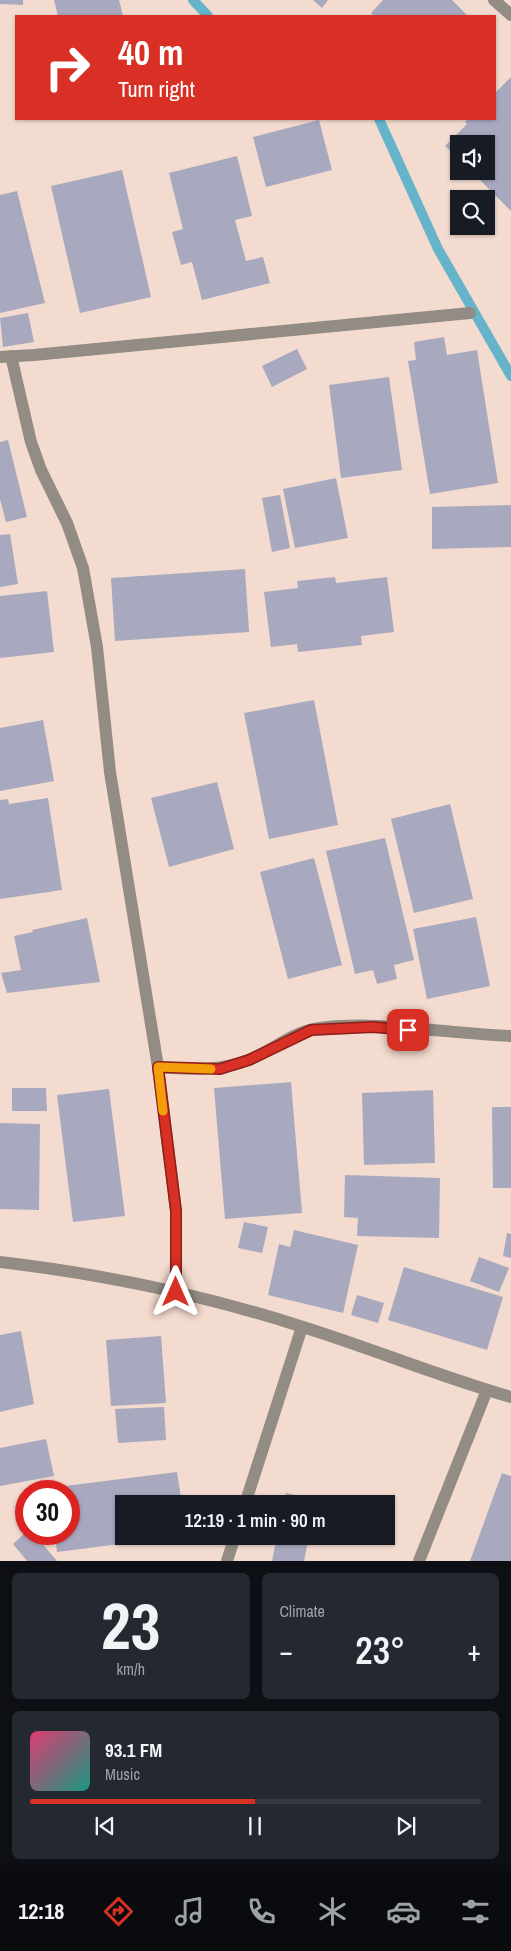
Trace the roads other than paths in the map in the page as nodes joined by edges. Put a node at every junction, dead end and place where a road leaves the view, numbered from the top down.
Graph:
1 (494, 0) edge
2 (511, 15) edge
3 (470, 313) dead end
4 (6, 356) edge
5 (511, 1036) edge
6 (158, 1067) junction
7 (0, 1262) edge
8 (176, 1292) junction
9 (302, 1327) junction
10 (487, 1390) junction
11 (511, 1397) edge
12 (248, 1495) edge
13 (232, 1545) edge
14 (227, 1561) edge
15 (419, 1561) edge

1 - 2 street
3 - 4 street
4 - 6 street
5 - 6 street
6 - 8 street
7 - 8 street
8 - 9 street
9 - 10 street
9 - 12 street
10 - 11 street
10 - 15 street
13 - 14 street

